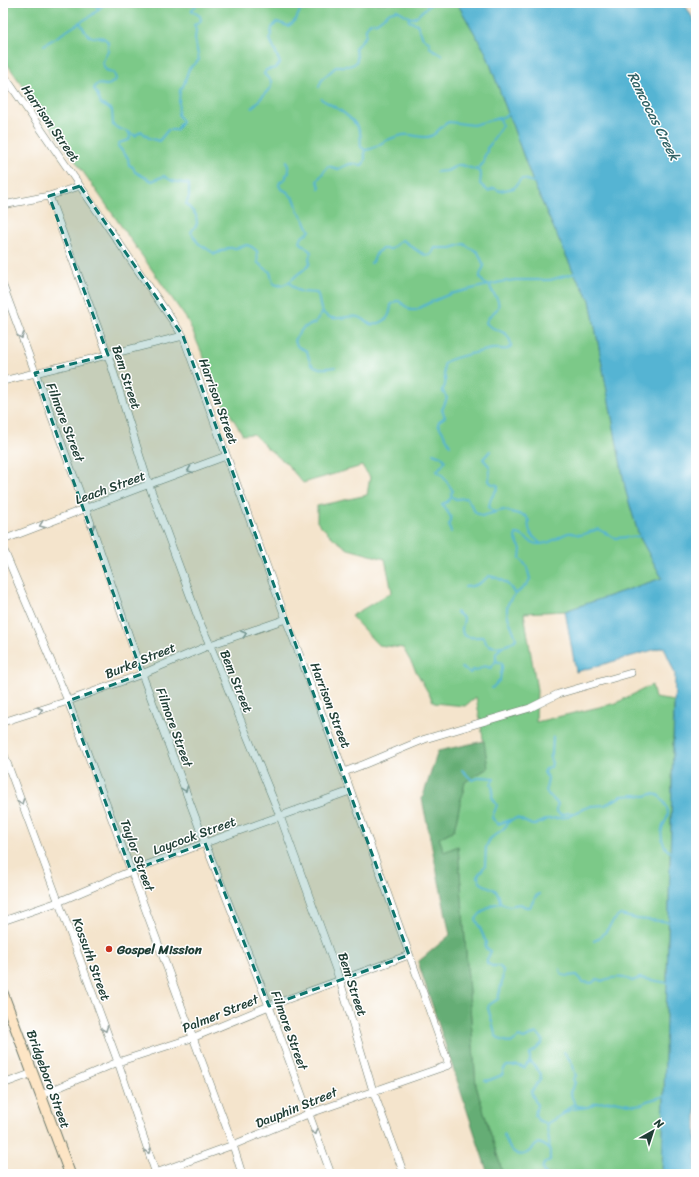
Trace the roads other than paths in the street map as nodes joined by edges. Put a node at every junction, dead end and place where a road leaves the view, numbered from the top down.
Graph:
1 (3, 74) edge
2 (80, 186) junction
3 (49, 196) junction
4 (3, 206) edge
5 (3, 286) edge
6 (183, 336) junction
7 (108, 355) junction
8 (35, 373) junction
9 (3, 381) edge
10 (226, 456) junction
11 (149, 485) junction
12 (86, 508) junction
13 (3, 540) edge
14 (3, 548) edge
15 (286, 619) junction
16 (210, 645) junction
17 (630, 673) dead end
18 (142, 674) junction
19 (68, 701) junction
20 (3, 722) edge
21 (3, 752) edge
22 (344, 772) junction
23 (350, 790) junction
24 (280, 816) junction
25 (204, 843) junction
26 (131, 871) junction
27 (58, 902) junction
28 (3, 921) edge
29 (409, 955) junction
30 (340, 981) junction
31 (3, 994) edge
32 (269, 1006) junction
33 (192, 1038) junction
34 (118, 1062) junction
35 (449, 1065) joint
36 (33, 1073) junction
37 (3, 1084) edge
38 (373, 1091) junction
39 (40, 1095) junction
40 (308, 1114) junction
41 (233, 1145) junction
42 (70, 1174) edge
43 (155, 1174) edge
44 (242, 1174) edge
45 (331, 1174) edge
46 (404, 1174) edge

1 - 2 street, Harrison Street
2 - 3 street
2 - 6 street, Harrison Street
3 - 4 street
3 - 7 street, Bem Street
5 -> 8 street, Filmore Street
6 - 7 street
6 - 10 street, Harrison Street
7 - 8 street
7 - 11 street, Bem Street
8 - 9 street
8 - 12 street, Filmore Street
10 -> 11 street, Leach Street
10 - 15 street, Harrison Street
11 - 12 street, Leach Street
11 - 16 street, Bem Street
12 -> 13 street, Leach Street
12 -> 18 street, Filmore Street
14 - 19 street, Taylor Street
16 -> 15 street, Burke Street
15 - 22 street, Harrison Street
16 - 18 street, Burke Street
16 - 24 street, Bem Street
17 - 22 street
18 - 19 street, Burke Street
18 -> 25 street, Filmore Street
20 -> 19 street, Burke Street
19 - 26 street, Taylor Street
21 -> 27 street, Kossuth Street
22 - 23 street, Harrison Street
23 - 24 street, Laycock Street
23 - 29 street, Harrison Street
24 - 25 street, Laycock Street
24 - 30 street, Bem Street
25 - 26 street, Laycock Street
25 -> 32 street, Filmore Street
26 - 27 street, Laycock Street
26 - 33 street, Taylor Street
27 - 28 street, Laycock Street
27 -> 34 street, Kossuth Street
29 - 30 street, Palmer Street
29 - 35 street, Harrison Street
30 - 32 street, Palmer Street
30 - 38 street, Bem Street
31 - 36 main road, Bridgeboro Street
32 - 33 street, Palmer Street
32 - 40 street, Filmore Street
33 - 34 street, Palmer Street
33 - 41 street, Taylor Street
34 - 39 street, Palmer Street
34 -> 43 street, Kossuth Street
35 - 38 street, Dauphin Street
36 - 37 street
36 - 39 main road, Bridgeboro Street
38 - 40 street, Dauphin Street
38 - 46 street, Bem Street
39 - 42 main road, Bridgeboro Street
40 - 41 street, Dauphin Street
40 -> 45 street, Filmore Street
41 - 43 street, Dauphin Street
41 - 44 street, Taylor Street

